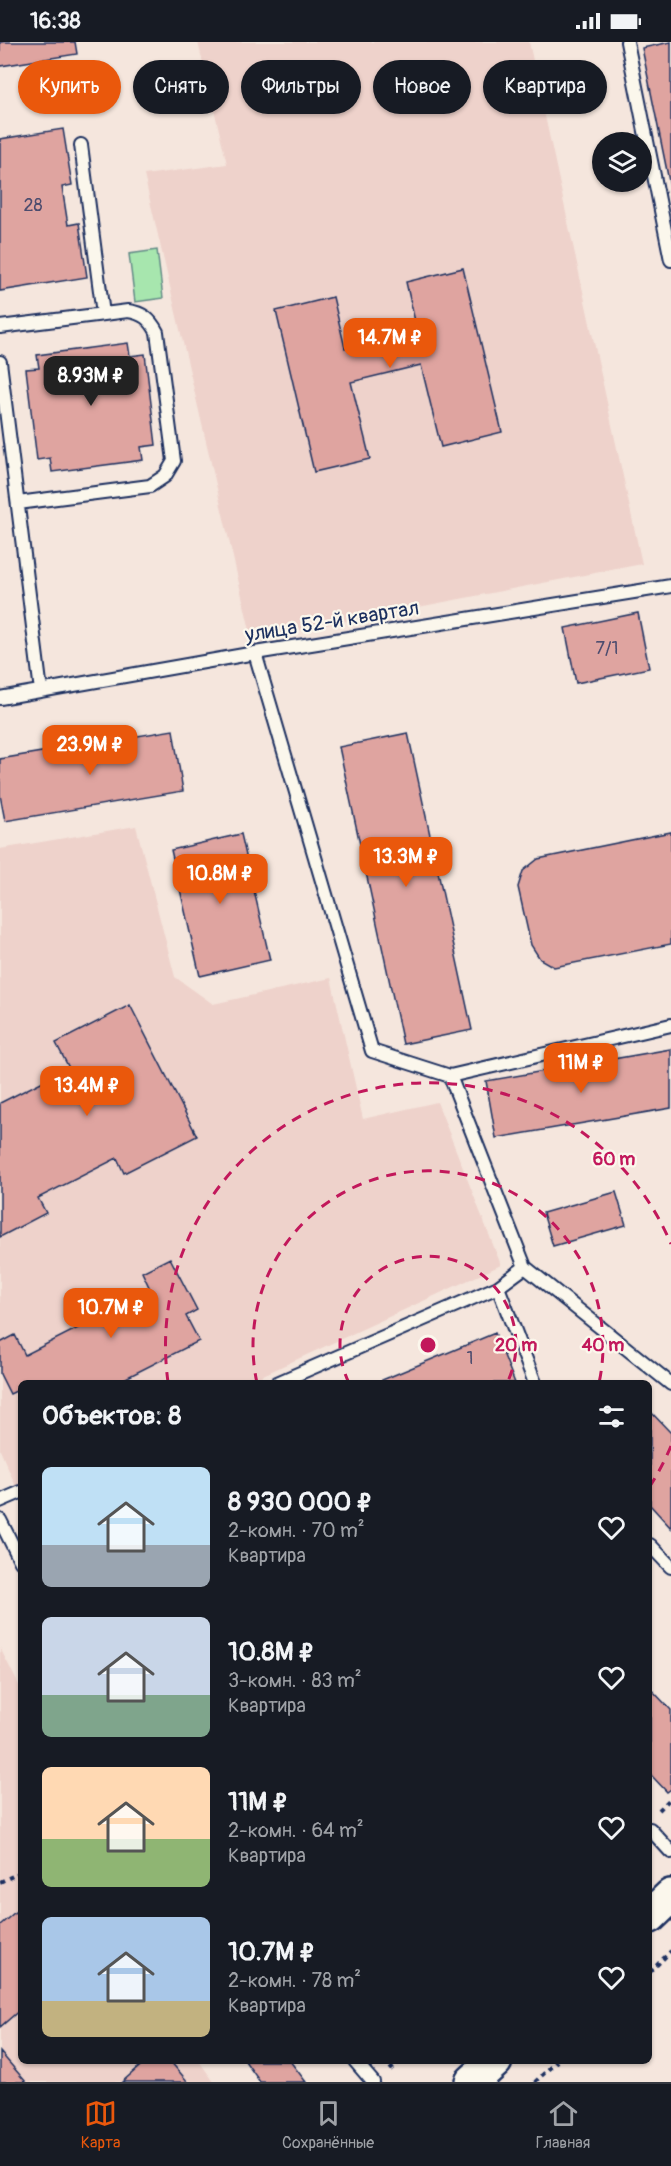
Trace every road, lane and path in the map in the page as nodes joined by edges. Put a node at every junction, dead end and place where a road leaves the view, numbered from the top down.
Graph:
1 (627, 42) edge
2 (81, 145) dead end
3 (671, 260) edge
4 (103, 314) junction
5 (0, 327) edge
6 (0, 362) edge
7 (18, 503) junction
8 (671, 586) edge
9 (255, 653) junction
10 (41, 691) junction
11 (0, 698) edge
12 (671, 1025) edge
13 (450, 1076) junction
14 (525, 1267) junction
15 (498, 1287) junction
16 (285, 1380) edge
17 (534, 1380) edge
18 (671, 1384) edge
19 (18, 1493) edge
20 (0, 1501) edge
21 (0, 1520) edge
22 (652, 1547) edge
23 (18, 1556) edge
24 (671, 1567) edge
25 (652, 1831) edge
26 (671, 1852) edge
27 (18, 1873) edge
28 (0, 1882) edge
29 (671, 1896) edge
30 (652, 1914) edge
31 (671, 1951) edge
32 (652, 1969) edge
33 (358, 2064) edge
34 (492, 2064) edge
35 (554, 2064) edge
36 (373, 2082) edge
37 (472, 2082) edge
38 (535, 2082) edge

1 - 3 lane
2 - 4 lane
4 - 5 lane
4 - 7 lane
6 - 7 lane
7 - 10 lane
8 - 9 lane, улица 52-й квартал
9 - 10 lane, улица 52-й квартал
9 - 13 lane
10 - 11 lane, улица 52-й квартал
12 - 13 lane
13 - 14 lane
14 - 15 lane
14 - 18 lane
15 - 16 lane
15 - 17 lane
19 - 20 lane
21 - 23 lane
22 - 24 lane
25 - 26 lane
27 - 28 path
29 - 30 street
31 - 32 path
33 - 36 lane
34 - 37 street
35 - 38 path

